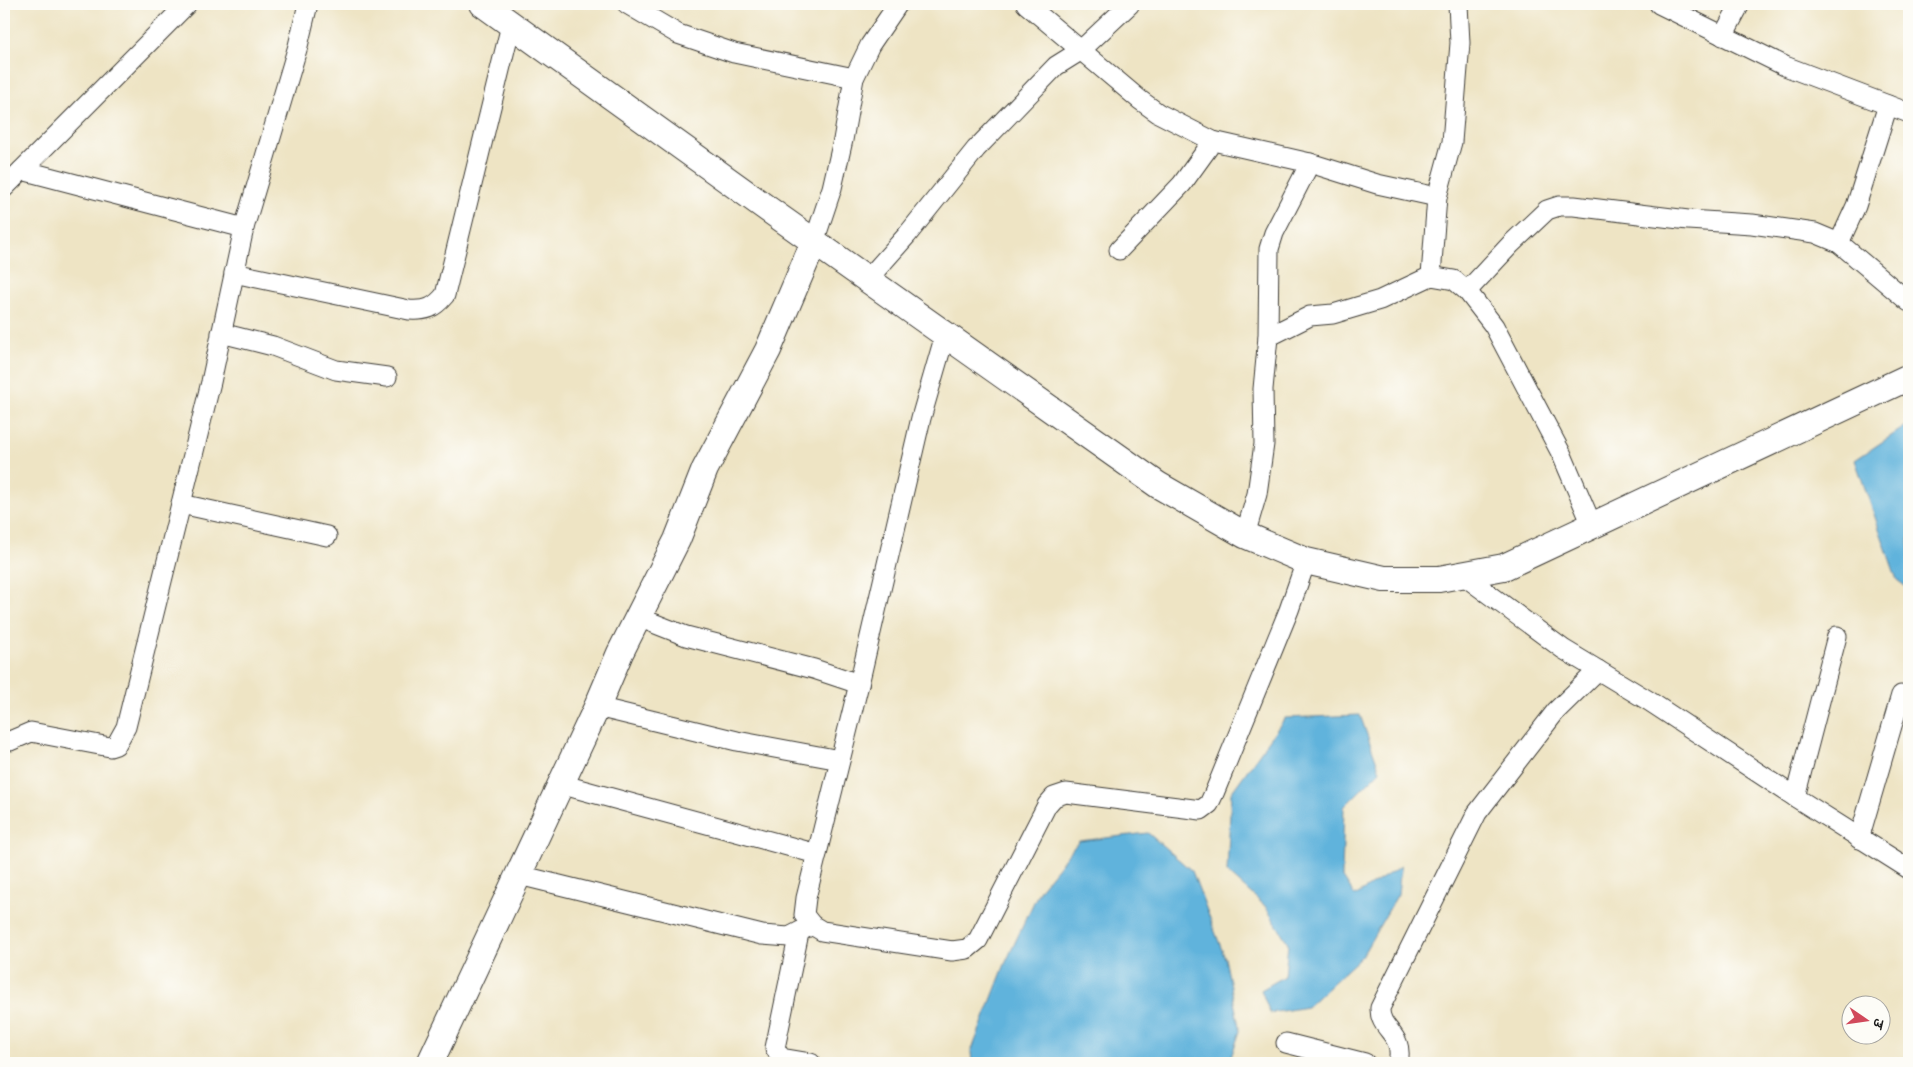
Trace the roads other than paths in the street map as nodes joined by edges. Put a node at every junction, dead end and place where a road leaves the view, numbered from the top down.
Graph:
1 (187, 4) edge
2 (308, 4) edge
3 (483, 4) edge
4 (627, 4) edge
5 (898, 4) edge
6 (1026, 4) edge
7 (1130, 4) edge
8 (1458, 4) edge
9 (1659, 4) edge
10 (1740, 4) edge
11 (511, 25) junction
12 (1723, 36) junction
13 (1080, 51) junction
14 (854, 78) junction
15 (1888, 105) junction
16 (1909, 113) edge
17 (1213, 141) junction
18 (1310, 163) junction
19 (22, 170) junction
20 (4, 188) edge
21 (1437, 197) junction
22 (244, 228) junction
23 (814, 242) junction
24 (1839, 243) junction
25 (1118, 250) dead end
26 (234, 272) junction
27 (1431, 276) junction
28 (867, 280) junction
29 (1467, 291) junction
30 (1909, 302) edge
31 (220, 333) junction
32 (945, 335) junction
33 (1268, 338) junction
34 (387, 377) dead end
35 (1909, 377) edge
36 (181, 504) junction
37 (1592, 524) junction
38 (1245, 534) junction
39 (327, 536) dead end
40 (1306, 561) junction
41 (1463, 575) junction
42 (638, 617) junction
43 (1837, 636) dead end
44 (1598, 670) junction
45 (859, 684) junction
46 (1901, 695) dead end
47 (597, 708) junction
48 (4, 742) edge
49 (840, 760) junction
50 (560, 784) junction
51 (1795, 797) junction
52 (1860, 839) junction
53 (817, 854) junction
54 (1909, 869) edge
55 (519, 875) junction
56 (806, 929) junction
57 (1286, 1043) dead end
58 (774, 1059) edge
59 (430, 1063) edge
60 (811, 1063) edge
61 (1365, 1063) edge
62 (1398, 1063) edge

1 - 19 street
2 - 22 street
3 - 11 main road
4 - 14 street
5 - 14 street
6 - 13 street
7 - 13 street
8 - 21 street
9 - 12 street
10 - 12 street
11 - 23 main road
11 - 26 street
12 - 15 street
13 - 17 street
13 - 28 street
14 - 23 street
15 - 16 street
15 - 24 street
17 - 18 street
17 - 25 street
18 - 21 street
18 - 33 street
19 - 20 street
19 - 22 street
21 - 27 street
22 - 26 street
23 - 28 main road
23 - 42 main road
24 - 29 street
24 - 30 street
26 - 31 street
27 - 29 street
27 - 33 street
28 - 32 main road
29 - 37 street
31 - 34 street
31 - 36 street
32 - 38 main road
32 - 45 street
33 - 38 street
35 - 37 main road
36 - 39 street
36 - 48 street
37 - 41 main road
38 - 40 main road
40 - 41 main road
40 - 56 street
41 - 44 street
42 - 45 street
42 - 47 main road
43 - 51 street
44 - 51 street
44 - 62 street
45 - 49 street
46 - 52 street
47 - 49 street
47 - 50 main road
49 - 53 street
50 - 53 street
50 - 55 main road
51 - 52 street
52 - 54 street
53 - 56 street
55 - 56 street
55 - 59 main road
56 - 58 street
57 - 61 street
58 - 60 street

